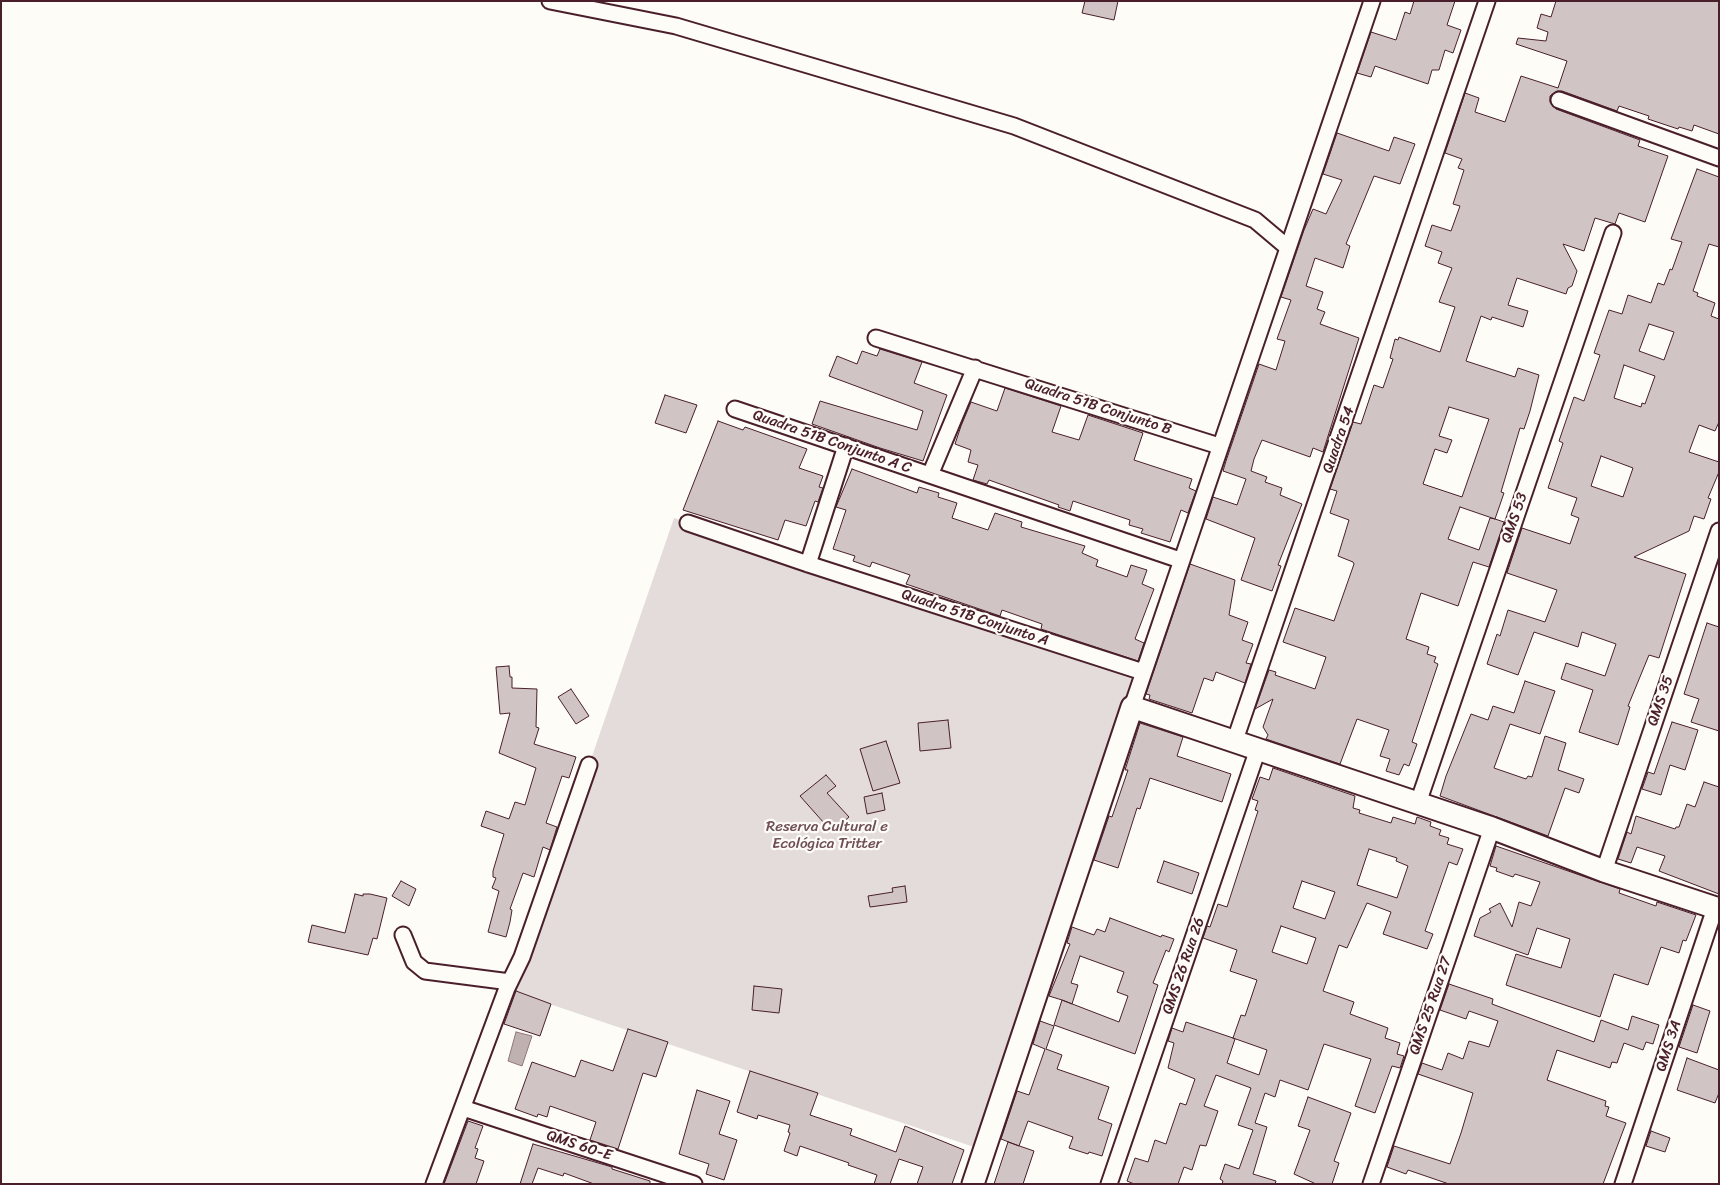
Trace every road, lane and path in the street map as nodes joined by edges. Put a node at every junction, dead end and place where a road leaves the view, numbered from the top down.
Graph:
1 (550, 1) edge
2 (1372, 1) edge
3 (1487, 1) edge
4 (1559, 100) dead end
5 (1719, 158) edge
6 (1613, 233) dead end
7 (1287, 247) junction
8 (876, 338) dead end
9 (975, 368) junction
10 (735, 409) dead end
11 (846, 446) junction
12 (1220, 446) junction
13 (930, 475) junction
14 (688, 523) dead end
15 (1719, 531) edge
16 (1180, 560) junction
17 (808, 564) junction
18 (1143, 672) junction
19 (1132, 707) junction
20 (1235, 740) junction
21 (1258, 749) junction
22 (589, 765) dead end
23 (1418, 803) junction
24 (1492, 828) junction
25 (1604, 871) junction
26 (1717, 909) edge
27 (403, 935) dead end
28 (510, 982) junction
29 (463, 1108) junction
30 (434, 1184) edge
31 (694, 1184) edge
32 (973, 1184) edge
33 (1109, 1184) edge
34 (1371, 1184) edge
35 (1622, 1184) edge

1 - 7 street
2 - 7 street
3 - 20 street, Quadra 54
4 - 5 street
6 - 23 street, QMS 53
7 - 12 street
8 - 9 street, Quadra 51B Conjunto B
9 - 12 street, Quadra 51B Conjunto B
9 - 13 street
10 - 11 street, Quadra 51B Conjunto A C
11 - 13 street, Quadra 51B Conjunto A C
11 - 17 street
12 - 16 street
13 - 16 street
14 - 17 street, Quadra 51B Conjunto A
15 - 25 street, QMS 35
16 - 18 street
17 - 18 street, Quadra 51B Conjunto A
18 - 19 street
19 - 20 street
19 - 32 street
20 - 21 street
21 - 23 street
21 - 33 street, QMS 26 Rua 26
22 - 28 street
23 - 24 street
24 - 25 street
24 - 34 street, QMS 25 Rua 27
25 - 26 street
26 - 35 street, QMS 3A
27 - 28 street
28 - 29 street
29 - 30 street
29 - 31 street, QMS 60-E

